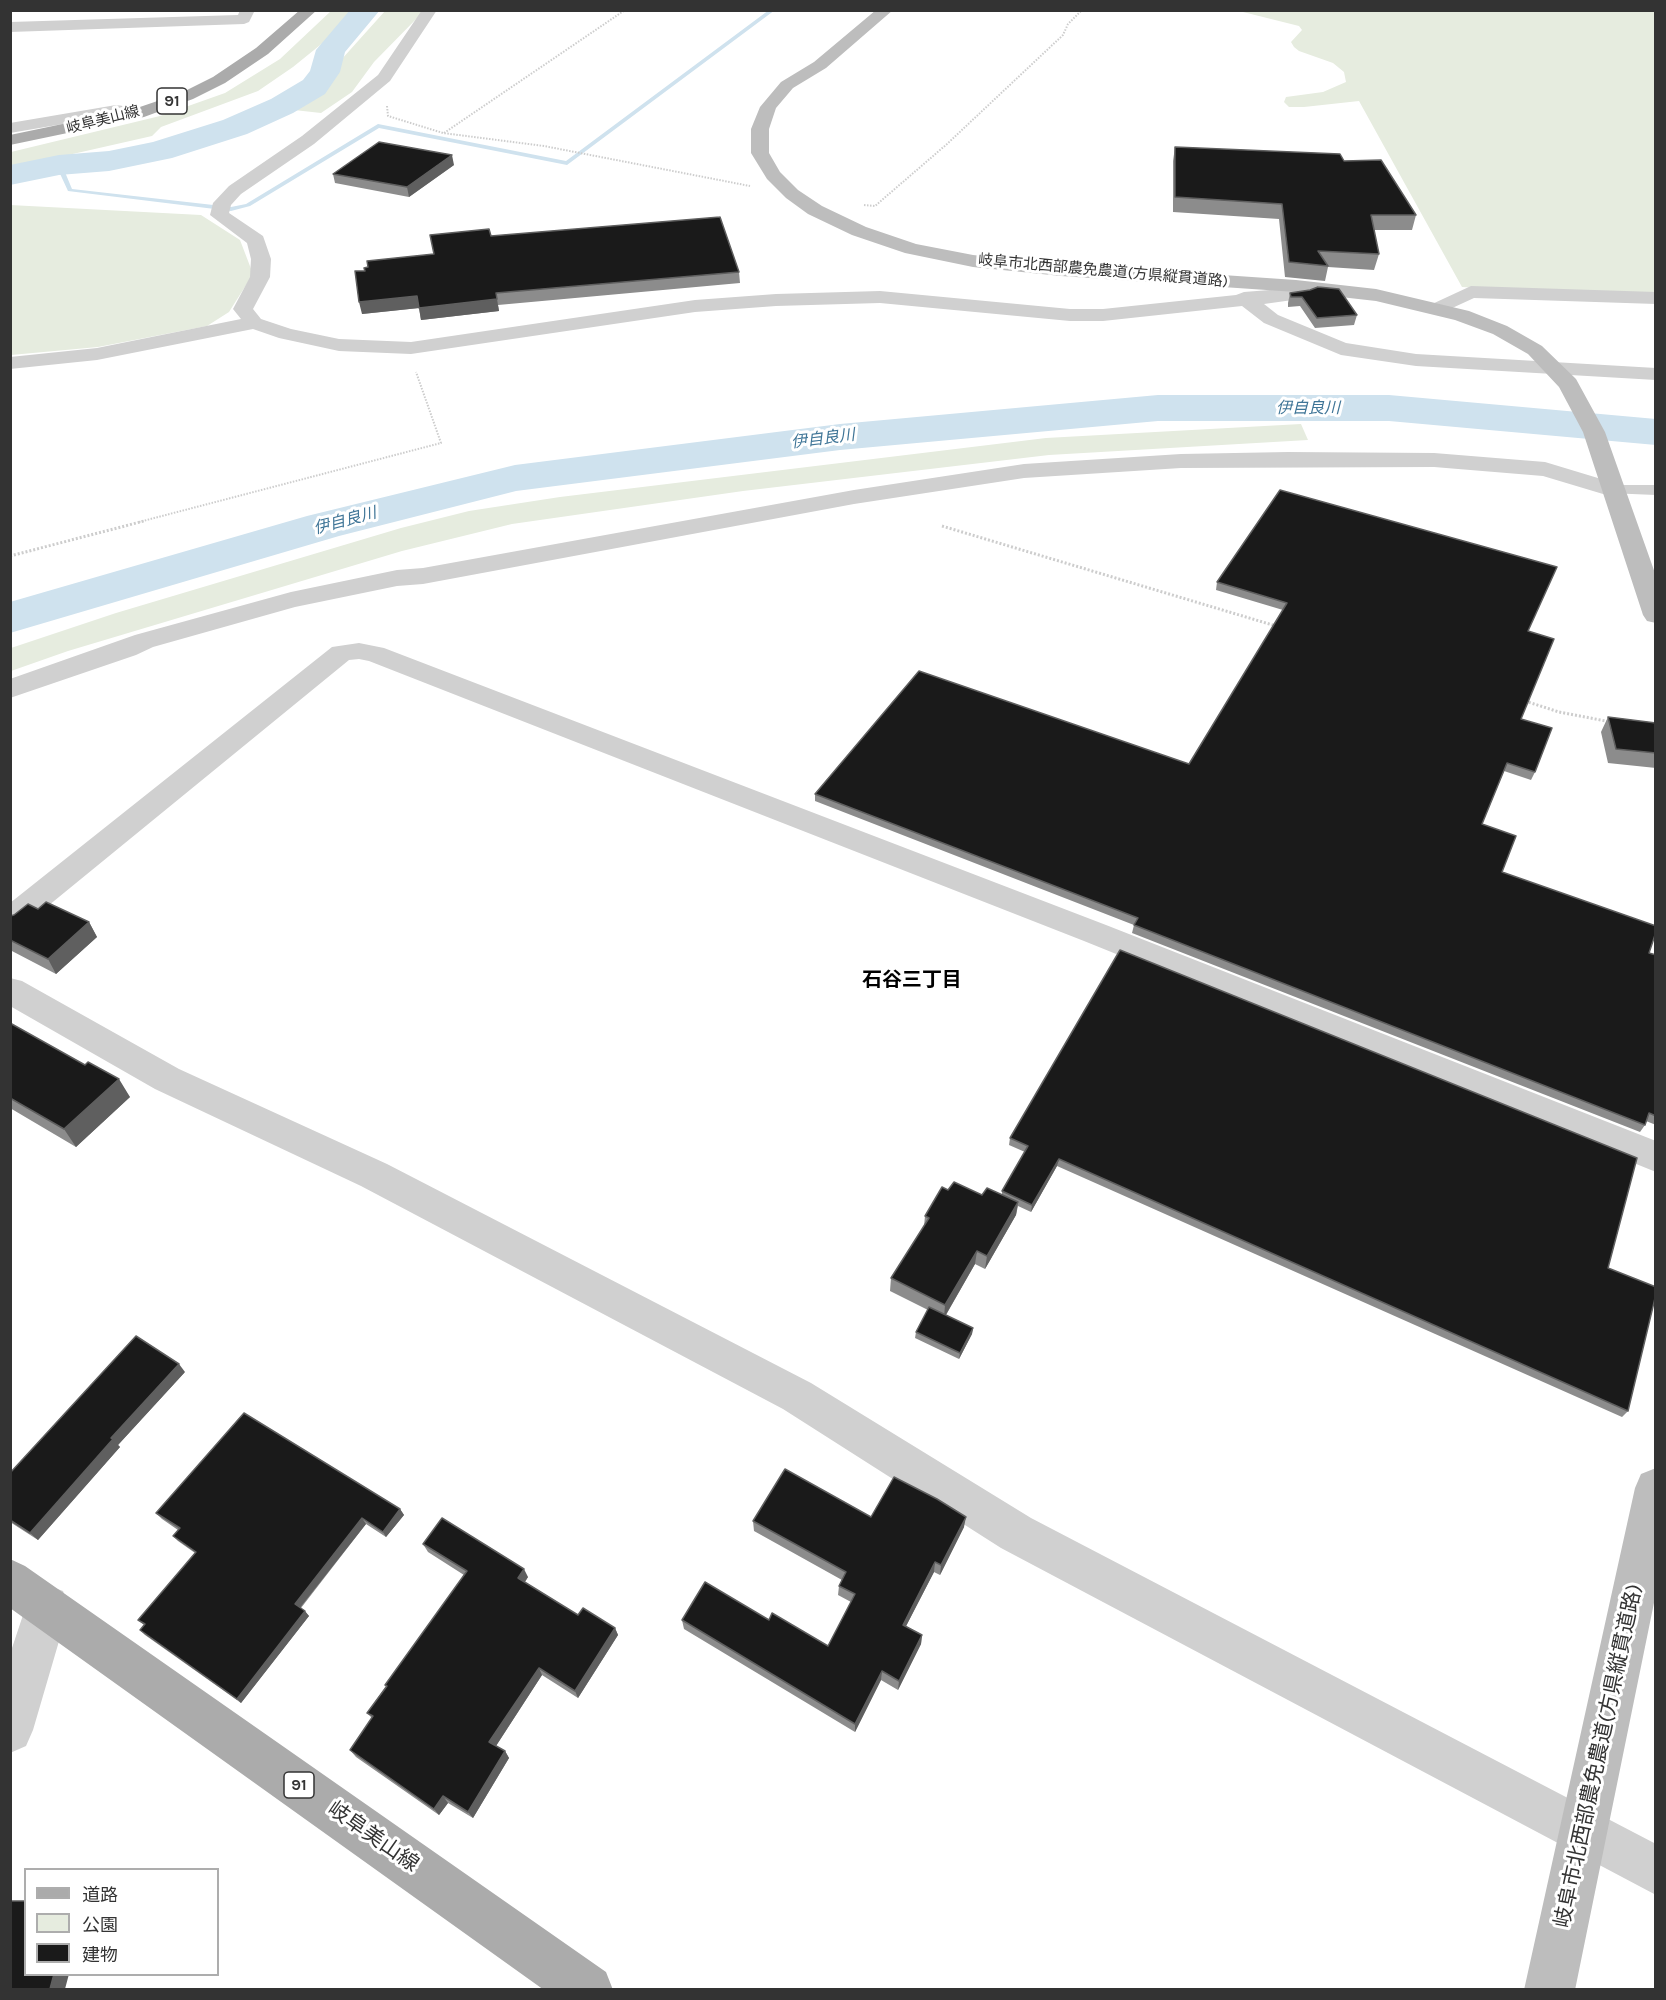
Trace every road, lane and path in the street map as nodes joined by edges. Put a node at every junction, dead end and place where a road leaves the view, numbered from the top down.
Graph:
1 (248, 10) edge
2 (310, 10) edge
3 (430, 10) edge
4 (625, 10) edge
5 (886, 10) edge
6 (1082, 10) edge
7 (10, 27) edge
8 (384, 78) junction
9 (138, 112) junction
10 (10, 128) edge
11 (443, 133) junction
12 (10, 140) edge
13 (792, 194) junction
14 (864, 205) dead end
15 (1312, 288) junction
16 (1244, 298) junction
17 (1656, 298) edge
18 (1437, 309) junction
19 (254, 323) junction
20 (411, 348) junction
21 (10, 363) edge
22 (1554, 368) junction
23 (1656, 374) edge
24 (1611, 483) junction
25 (1656, 490) edge
26 (942, 526) dead end
27 (10, 556) edge
28 (1656, 615) edge
29 (1285, 629) edge
30 (10, 689) edge
31 (1525, 701) edge
32 (1613, 722) edge
33 (10, 921) edge
34 (10, 990) edge
35 (1656, 1157) edge
36 (1656, 1488) edge
37 (10, 1581) edge
38 (47, 1607) junction
39 (10, 1730) edge
40 (1583, 1833) junction
41 (1656, 1871) edge
42 (588, 1989) edge
43 (1549, 1989) edge

1 - 7 street
2 - 9 main road, 岐阜美山線 / 91
3 - 8 street
4 - 11 path
5 - 13 street, 岐阜市北西部農免農道(方県縦貫道路)
6 - 14 path
8 - 11 path
8 - 19 street
9 - 10 street
9 - 12 main road, 岐阜美山線 / 91
11 - 13 path
13 - 15 street, 岐阜市北西部農免農道(方県縦貫道路)
15 - 16 street
15 - 18 street, 岐阜市北西部農免農道(方県縦貫道路)
16 - 20 street
16 - 22 street
17 - 18 street
18 - 22 street, 岐阜市北西部農免農道(方県縦貫道路)
19 - 20 street
19 - 21 street
20 - 27 path
22 - 23 street
22 - 24 street, 岐阜市北西部農免農道(方県縦貫道路)
24 - 25 lane
24 - 28 street
24 - 30 street
26 - 29 path
31 - 32 path
33 - 35 street
34 - 40 street
36 - 40 street, 岐阜市北西部農免農道(方県縦貫道路)
37 - 38 main road, 岐阜美山線 / 91
38 - 39 street
38 - 42 main road, 岐阜美山線 / 91
40 - 41 street
40 - 43 street, 岐阜市北西部農免農道(方県縦貫道路)

